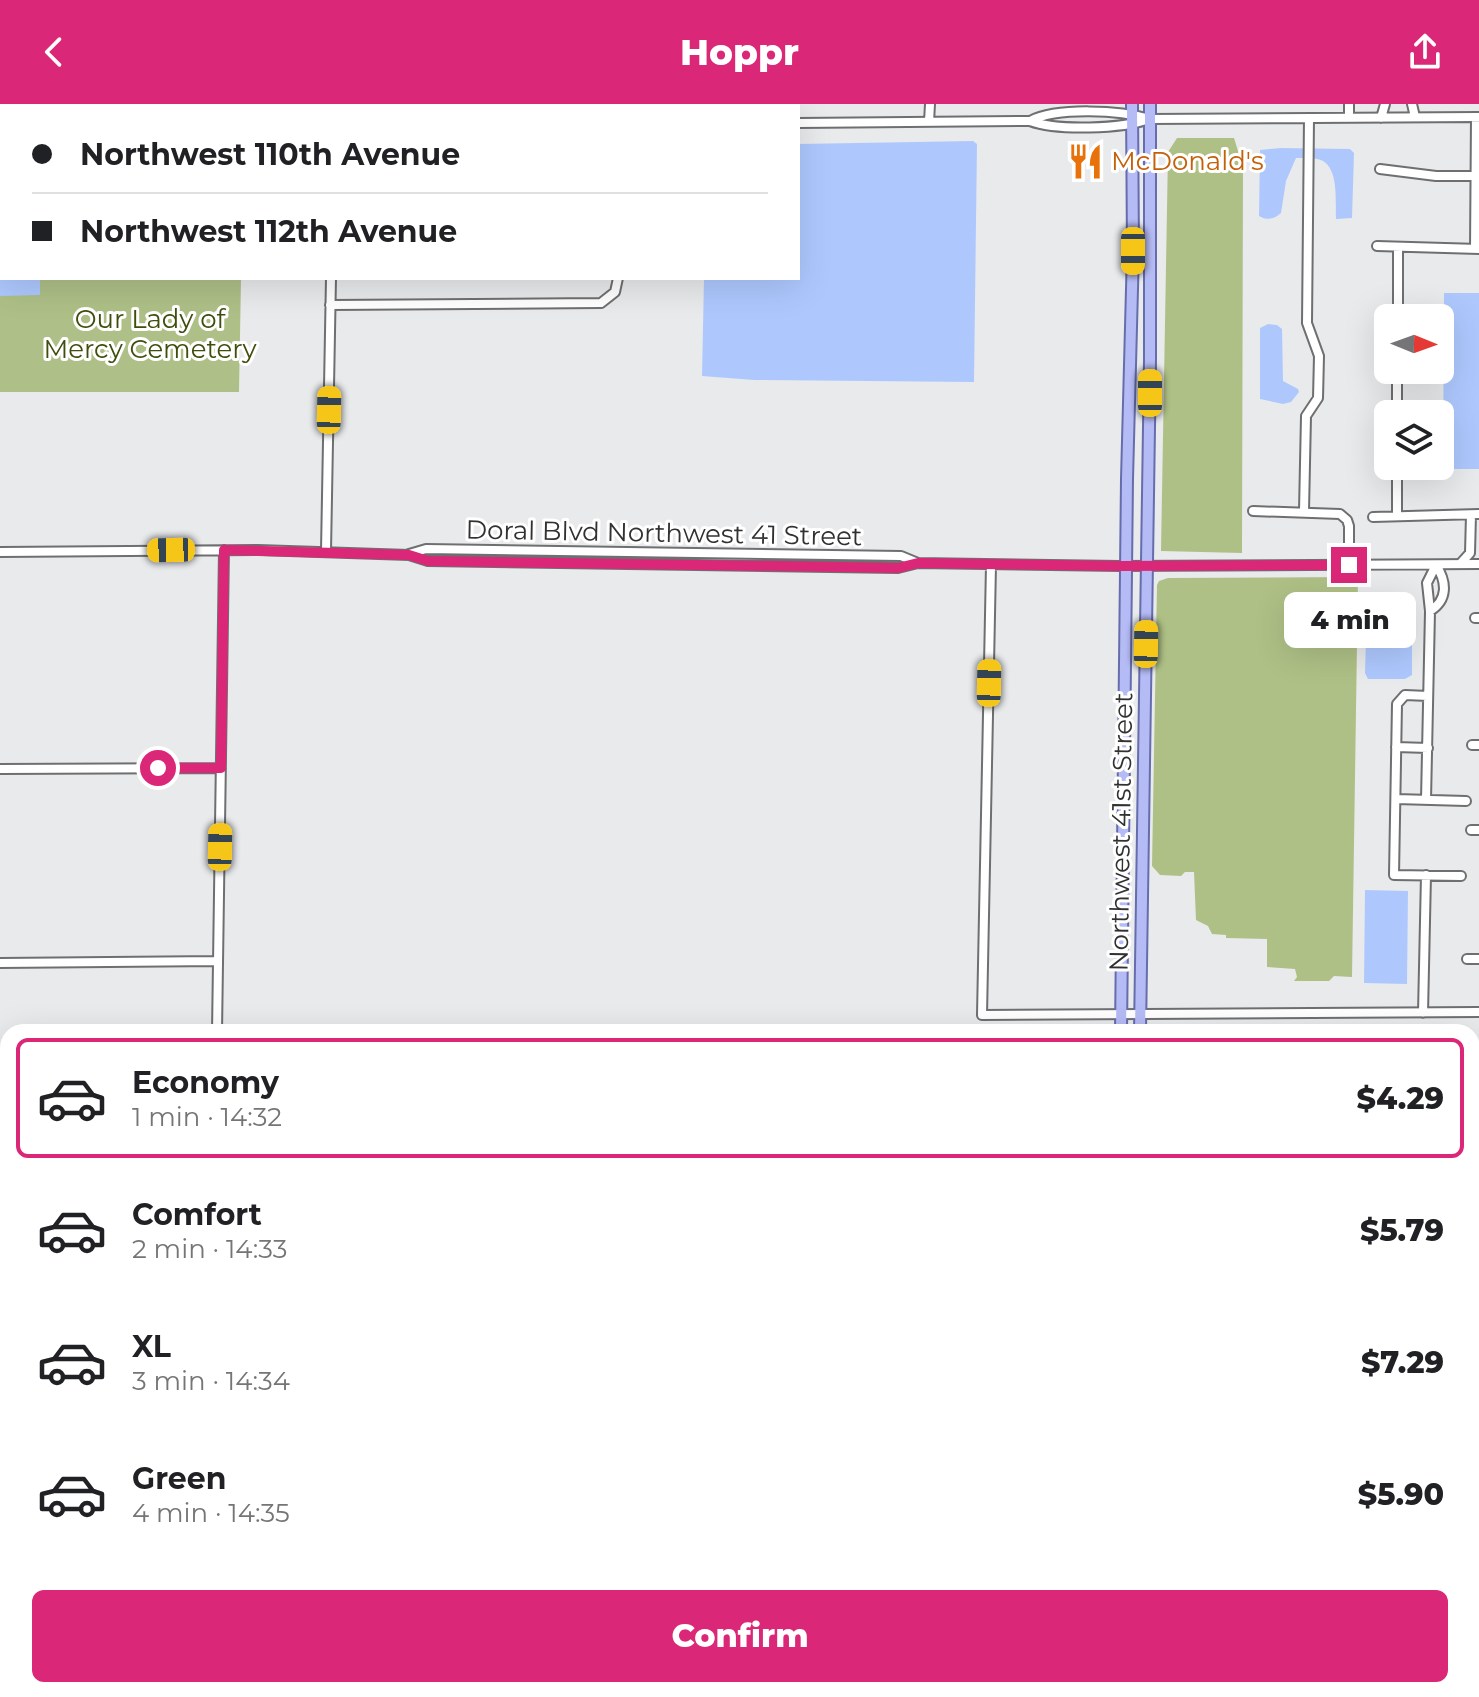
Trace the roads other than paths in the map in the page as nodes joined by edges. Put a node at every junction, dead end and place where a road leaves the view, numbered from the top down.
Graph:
1 (930, 104) edge
2 (1150, 104) edge
3 (1349, 104) edge
4 (1385, 104) edge
5 (1410, 105) edge
6 (1132, 114) edge
7 (1415, 117) junction
8 (1478, 117) edge
9 (1309, 118) junction
10 (1349, 118) junction
11 (1381, 118) junction
12 (1150, 119) junction
13 (929, 122) junction
14 (800, 123) edge
15 (1380, 169) dead end
16 (1478, 176) edge
17 (1377, 246) dead end
18 (1398, 247) junction
19 (1477, 249) edge
20 (1133, 251) junction
21 (1150, 272) junction
22 (331, 280) edge
23 (617, 280) edge
24 (1398, 304) edge
25 (330, 305) junction
26 (1397, 480) edge
27 (1253, 511) dead end
28 (1304, 511) junction
29 (1475, 514) edge
30 (1397, 515) junction
31 (1373, 517) dead end
32 (224, 550) junction
33 (326, 551) junction
34 (0, 552) edge
35 (1460, 564) junction
36 (1479, 564) edge
37 (991, 565) junction
38 (1349, 565) junction
39 (1436, 565) junction
40 (1129, 566) junction
41 (1147, 566) junction
42 (1429, 581) junction
43 (1432, 593) junction
44 (1443, 593) junction
45 (1430, 607) junction
46 (1428, 696) junction
47 (1396, 747) junction
48 (1428, 748) junction
49 (221, 768) junction
50 (0, 769) edge
51 (1396, 799) junction
52 (1426, 800) junction
53 (1466, 801) dead end
54 (1426, 875) junction
55 (1461, 876) dead end
56 (1467, 959) dead end
57 (1479, 959) edge
58 (218, 961) junction
59 (0, 963) edge
60 (1479, 1012) edge
61 (1423, 1013) junction
62 (1122, 1015) junction
63 (1141, 1015) junction
64 (217, 1024) edge
65 (1121, 1024) edge
66 (1140, 1024) edge

1 - 13 street
2 - 12 main road, Northwest 41st Street
3 - 10 street
4 - 11 street
5 - 7 street
6 - 12 street
6 - 13 street
6 - 20 main road, Northwest 41st Street
7 - 8 street
7 - 11 street
8 - 16 street
9 - 10 street
9 - 12 street
9 - 28 street
10 - 11 street
12 - 21 main road, Northwest 41st Street
13 - 14 street
15 - 16 street
16 - 19 street
17 - 18 street
18 - 19 street
18 - 24 street
20 - 21 main road
20 - 40 main road, Northwest 41st Street
21 - 41 main road, Northwest 41st Street
22 - 25 street
23 - 25 street
25 - 33 street
26 - 30 street
27 - 28 street
28 - 38 street
29 - 30 street
29 - 35 street
30 - 31 street
32 - 33 street, Doral Blvd Northwest 41 Street
32 - 34 street, Doral Blvd Northwest 41 Street
32 - 49 street
33 - 37 street, Doral Blvd Northwest 41 Street
35 - 36 street, Doral Blvd Northwest 41 Street
35 - 39 street, Doral Blvd Northwest 41 Street
37 - 40 street, Doral Blvd Northwest 41 Street
37 - 62 street
38 - 39 street, Doral Blvd Northwest 41 Street
38 - 41 street, Doral Blvd Northwest 41 Street
39 - 42 street
39 - 44 street
40 - 41 street, Doral Blvd Northwest 41 Street
40 - 62 main road, Northwest 41st Street
41 - 63 main road, Northwest 41st Street
42 - 43 street
42 - 45 street
43 - 44 street
43 - 45 street
44 - 45 street
45 - 46 street
46 - 47 street
46 - 48 street
47 - 48 street
47 - 51 street
48 - 52 street
49 - 50 street
49 - 58 street
51 - 52 street
51 - 54 street
52 - 53 street
54 - 55 street
54 - 61 street
56 - 57 street
58 - 59 street
58 - 64 street
60 - 61 street
61 - 63 street
62 - 63 street
62 - 65 main road, Northwest 41st Street
63 - 66 main road, Northwest 41st Street

